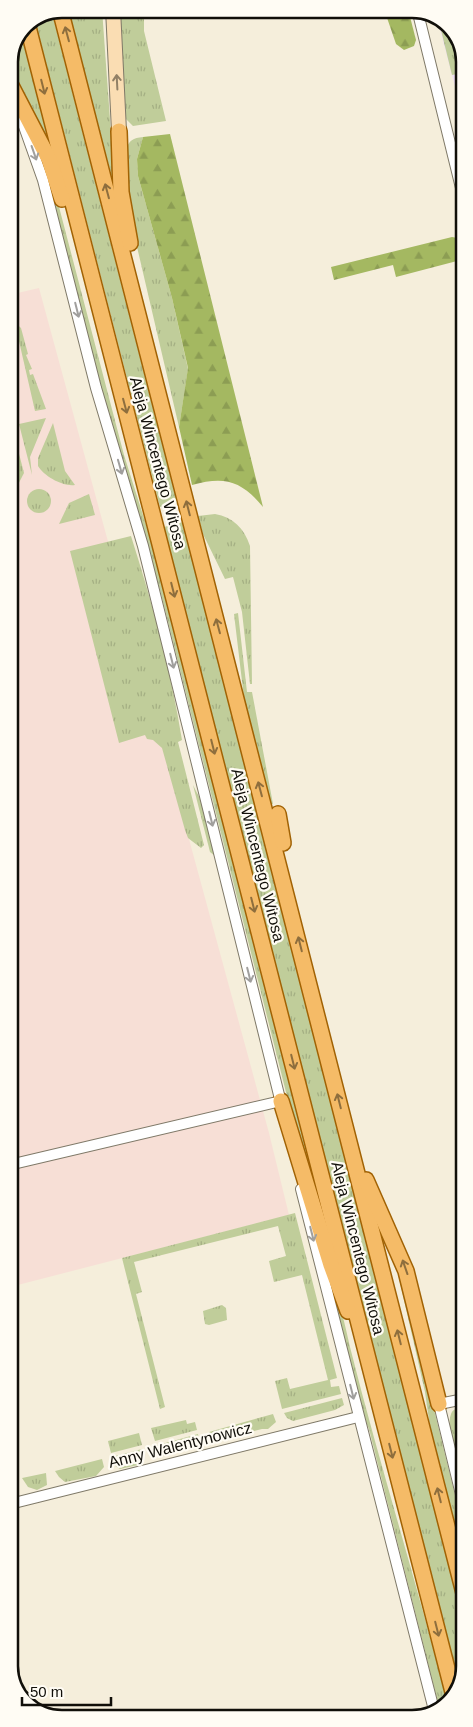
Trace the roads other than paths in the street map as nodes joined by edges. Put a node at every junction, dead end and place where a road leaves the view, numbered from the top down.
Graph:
1 (62, 18) edge
2 (113, 18) edge
3 (419, 19) edge
4 (29, 31) edge
5 (18, 99) edge
6 (18, 112) edge
7 (119, 131) joint
8 (456, 168) edge
9 (150, 357) junction
10 (112, 359) junction
11 (278, 814) dead end
12 (294, 921) junction
13 (280, 1101) junction
14 (351, 1149) junction
15 (18, 1163) edge
16 (366, 1353) junction
17 (456, 1401) edge
18 (439, 1404) junction
19 (358, 1417) junction
20 (456, 1474) edge
21 (18, 1502) edge
22 (456, 1562) edge
23 (451, 1685) edge
24 (433, 1705) edge

9 -> 1 main road, Aleja Wincentego Witosa
7 -> 2 street
3 - 8 street
4 -> 10 main road, Aleja Wincentego Witosa
5 - 10 main road
6 -> 13 street
7 - 9 main road
12 -> 9 main road, Aleja Wincentego Witosa
10 -> 16 main road, Aleja Wincentego Witosa
11 - 12 main road
14 -> 12 main road, Aleja Wincentego Witosa
13 - 15 street
13 - 16 main road
13 -> 19 street
18 -> 14 main road
22 -> 14 main road, Aleja Wincentego Witosa
16 -> 23 main road, Aleja Wincentego Witosa
17 - 18 street
18 - 20 street
19 - 21 street, Anny Walentynowicz
19 - 24 street

